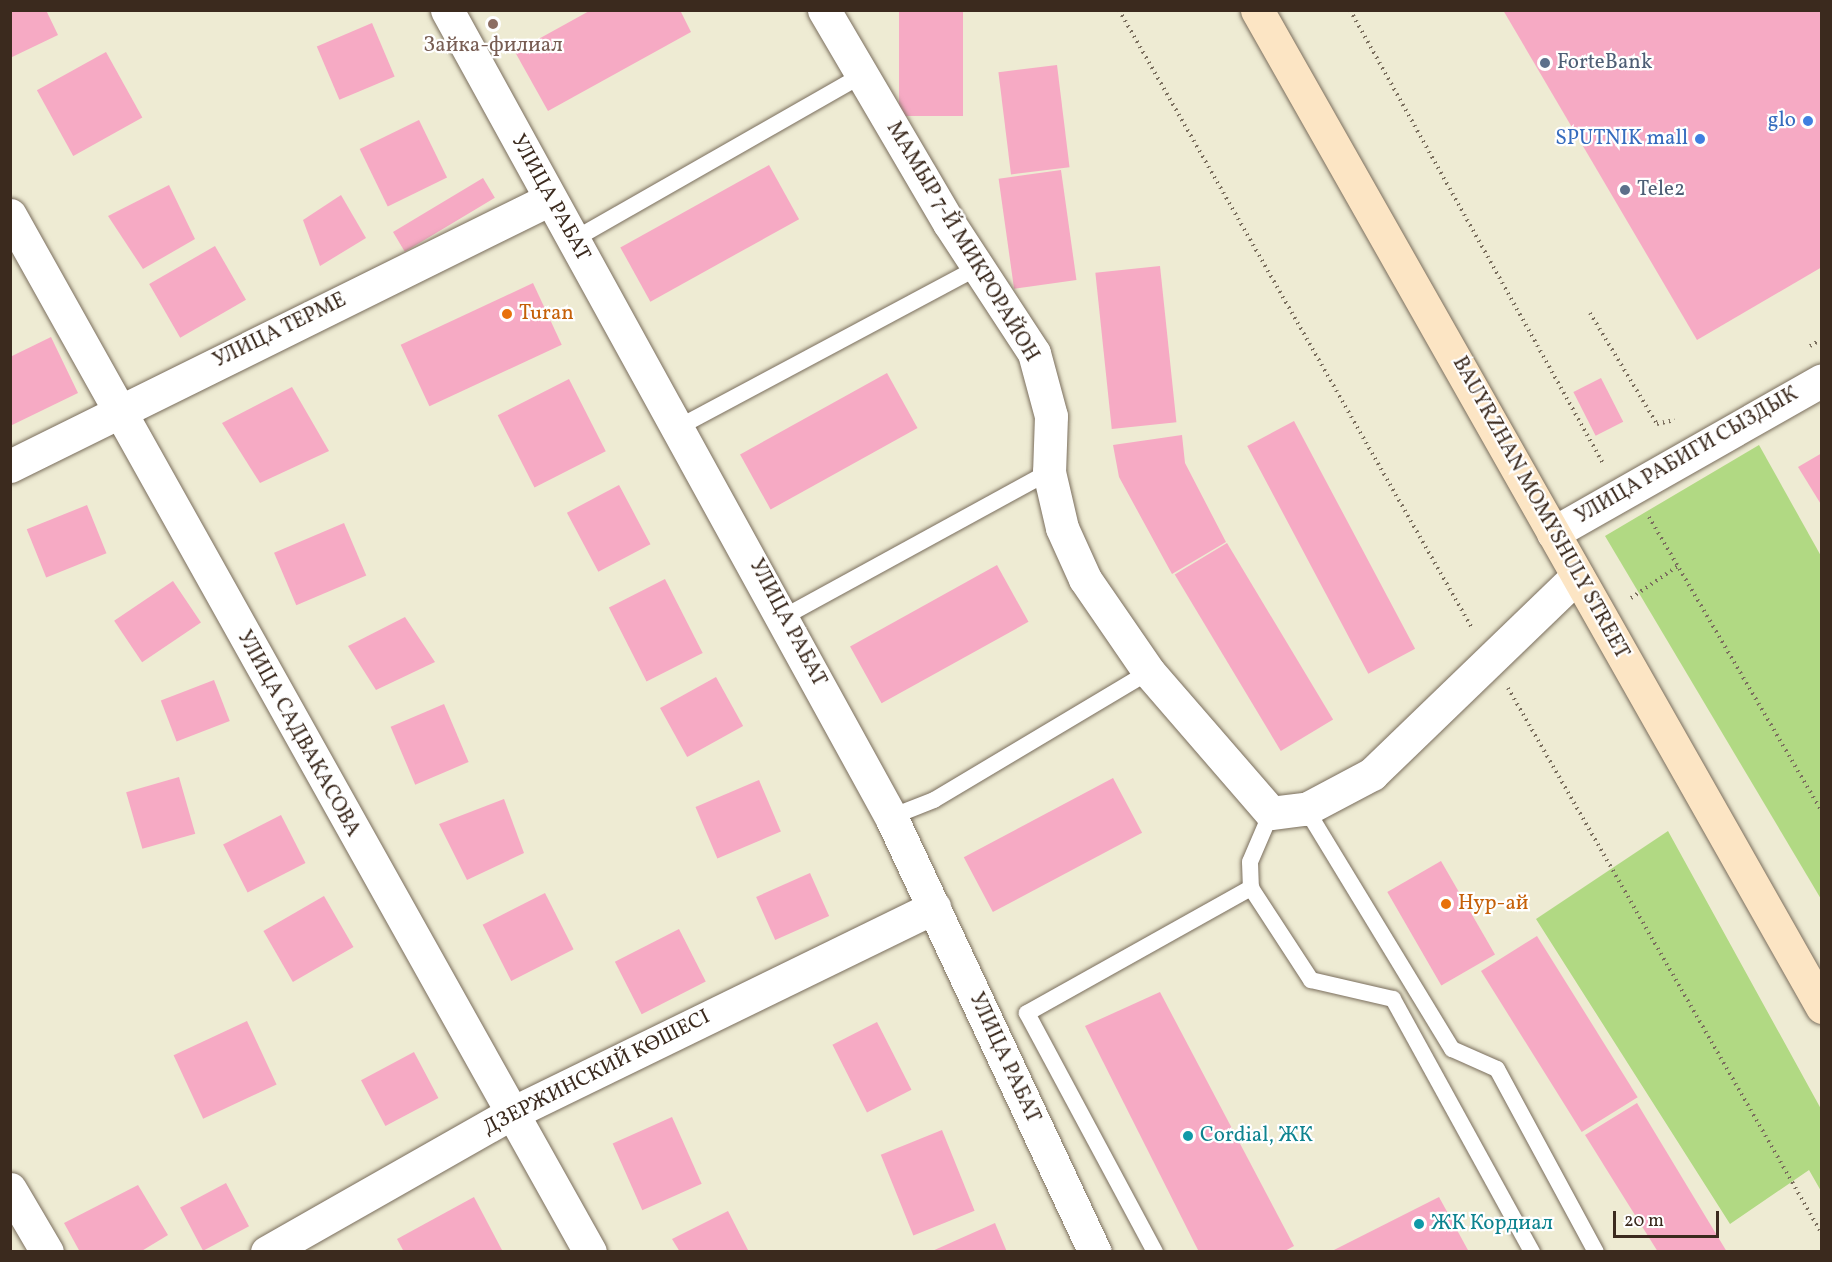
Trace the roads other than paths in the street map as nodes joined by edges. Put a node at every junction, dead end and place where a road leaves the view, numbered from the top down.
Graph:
1 (447, 10) edge
2 (824, 10) edge
3 (1257, 10) edge
4 (862, 75) junction
5 (550, 199) junction
6 (10, 215) edge
7 (573, 240) junction
8 (977, 268) junction
9 (1821, 380) edge
10 (118, 411) junction
11 (679, 427) junction
12 (10, 466) edge
13 (1049, 472) junction
14 (1553, 533) junction
15 (1577, 576) junction
16 (784, 617) junction
17 (1149, 672) junction
18 (1306, 809) junction
19 (1271, 813) junction
20 (891, 817) junction
21 (1251, 888) junction
22 (934, 907) junction
23 (1821, 1006) edge
24 (510, 1114) junction
25 (10, 1189) edge
26 (47, 1251) edge
27 (267, 1251) edge
28 (590, 1251) edge
29 (1095, 1251) edge
30 (1155, 1251) edge
31 (1532, 1251) edge
32 (1596, 1251) edge

1 - 5 street, УЛИЦА РАБАТ
2 - 4 street, МАМЫР 7-Й МИКРОРАЙОН
3 - 14 main road, BAUYRZHAN MOMYSHULY STREET
4 - 7 lane
4 - 8 street, МАМЫР 7-Й МИКРОРАЙОН
5 - 7 street, УЛИЦА РАБАТ
5 - 10 street, УЛИЦА ТЕРМЕ
6 - 10 street, УЛИЦА САДВАКАСОВА
7 - 11 street, УЛИЦА РАБАТ
8 - 11 lane
8 - 13 street, МАМЫР 7-Й МИКРОРАЙОН
9 - 14 street, УЛИЦА РАБИГИ СЫЗДЫК
10 - 12 street, УЛИЦА ТЕРМЕ
10 - 24 street, УЛИЦА САДВАКАСОВА
11 - 16 street, УЛИЦА РАБАТ
13 - 16 lane
13 - 17 street, МАМЫР 7-Й МИКРОРАЙОН
14 - 15 main road, BAUYRZHAN MOMYSHULY STREET
15 - 18 street
15 - 23 main road, BAUYRZHAN MOMYSHULY STREET
16 - 20 street, УЛИЦА РАБАТ
17 - 19 street, МАМЫР 7-Й МИКРОРАЙОН
17 - 20 lane
18 - 19 street
18 - 32 lane
19 - 21 lane
20 - 22 street, УЛИЦА РАБАТ
21 - 30 lane
21 - 31 lane
22 - 24 street, ДЗЕРЖИНСКИЙ КӨШЕСІ
22 - 29 street, УЛИЦА РАБАТ
24 - 27 street, ДЗЕРЖИНСКИЙ КӨШЕСІ
24 - 28 street, УЛИЦА САДВАКАСОВА
25 - 26 street

